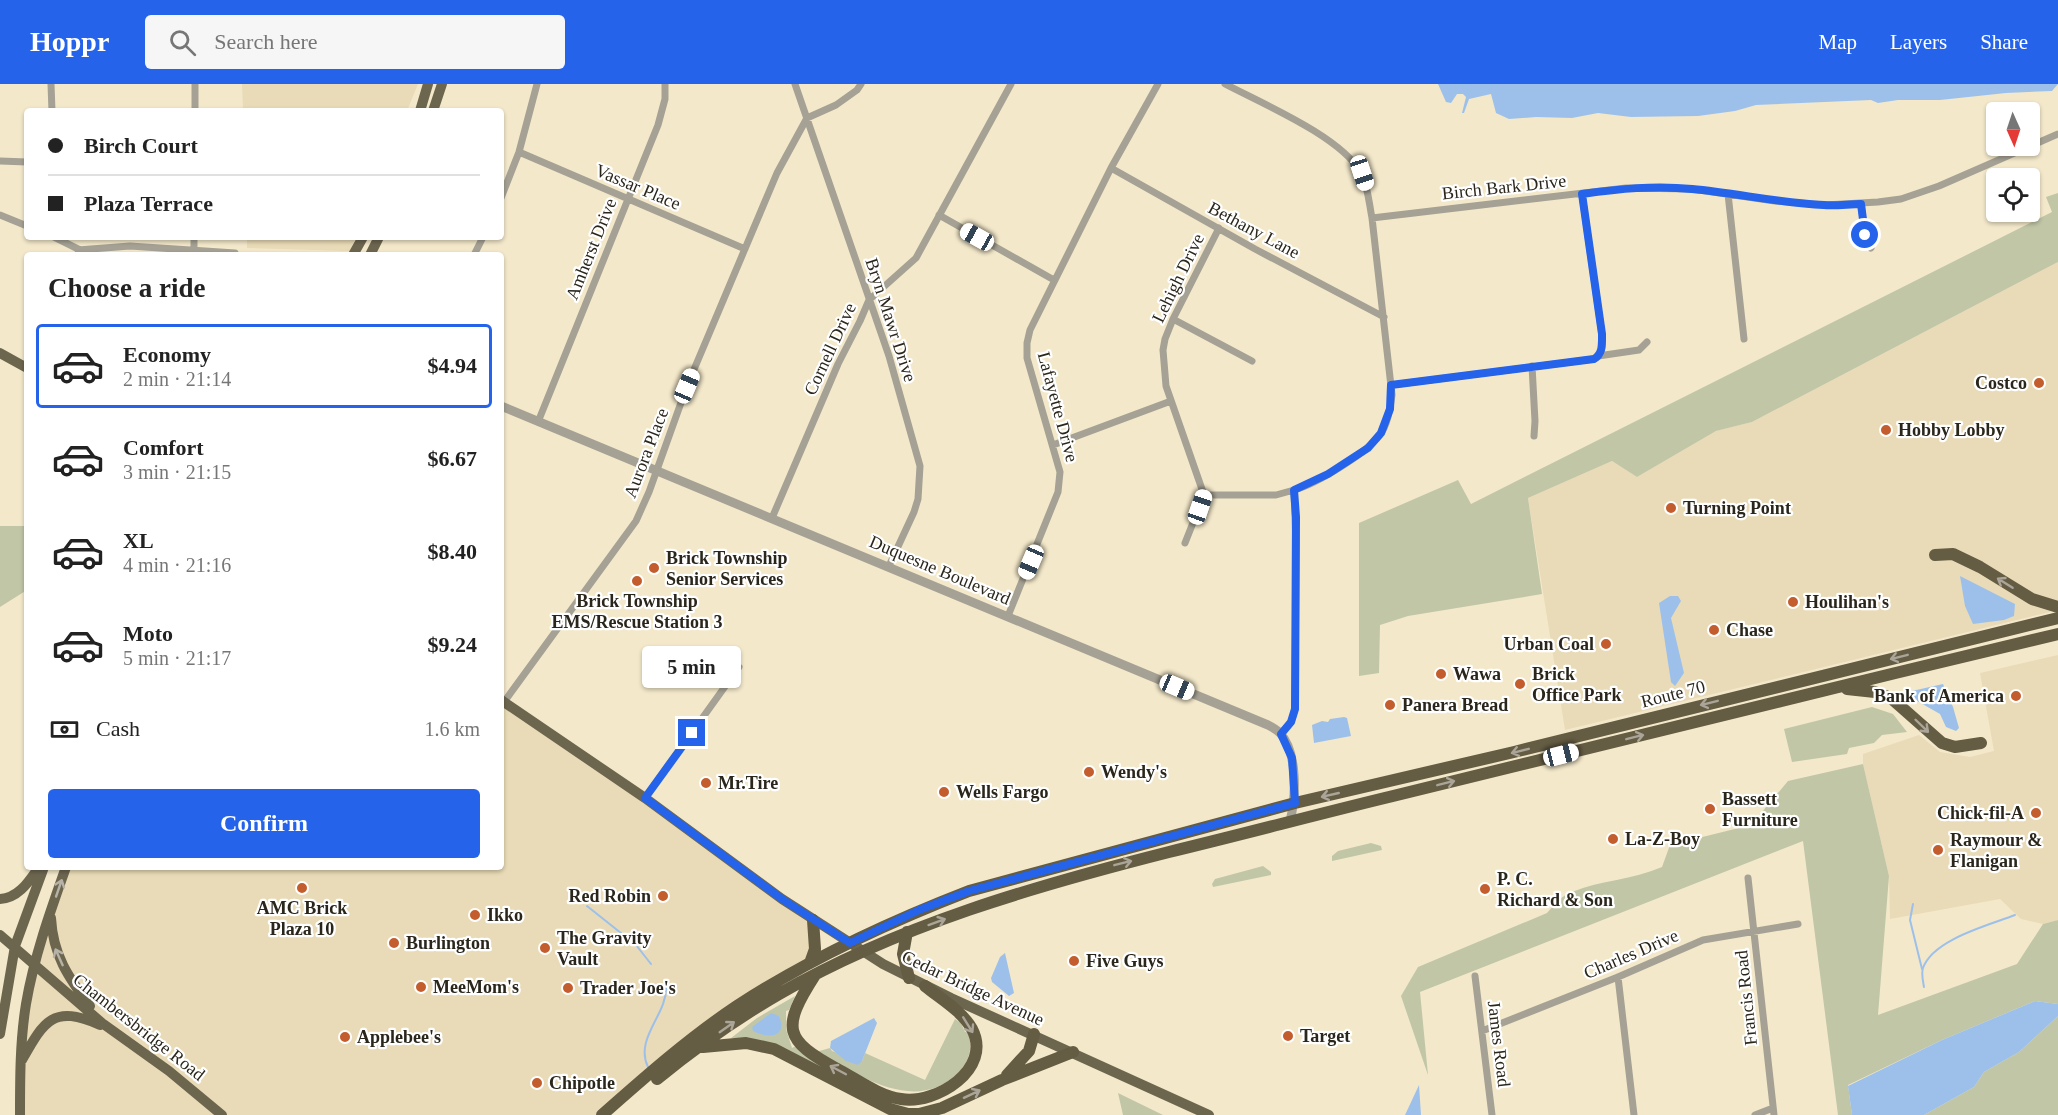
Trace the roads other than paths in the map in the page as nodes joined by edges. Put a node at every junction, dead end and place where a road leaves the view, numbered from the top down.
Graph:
1 (51, 84) edge
2 (195, 84) edge
3 (428, 84) edge
4 (442, 84) edge
5 (537, 84) edge
6 (666, 84) edge
7 (795, 84) edge
8 (861, 84) edge
9 (1011, 84) edge
10 (1158, 84) edge
11 (1225, 84) edge
12 (52, 108) edge
13 (195, 108) edge
14 (421, 108) edge
15 (434, 108) edge
16 (807, 118) junction
17 (2058, 135) edge
18 (519, 152) junction
19 (0, 161) edge
20 (24, 162) edge
21 (1112, 168) junction
22 (504, 190) edge
23 (1582, 194) junction
24 (1728, 194) junction
25 (627, 199) junction
26 (1861, 204) junction
27 (0, 215) edge
28 (939, 215) junction
29 (1372, 218) junction
30 (24, 225) edge
31 (1219, 228) junction
32 (60, 240) edge
33 (1871, 248) dead end
34 (745, 249) junction
35 (78, 250) junction
36 (83, 252) edge
37 (185, 252) edge
38 (1054, 280) junction
39 (869, 300) junction
40 (1384, 317) junction
41 (1173, 319) junction
42 (1744, 339) dead end
43 (1647, 342) dead end
44 (0, 353) edge
45 (1598, 357) junction
46 (1252, 361) dead end
47 (24, 366) edge
48 (1532, 366) junction
49 (1391, 385) junction
50 (1172, 401) junction
51 (504, 407) edge
52 (538, 422) junction
53 (1534, 436) dead end
54 (1053, 445) junction
55 (657, 471) junction
56 (1294, 490) junction
57 (1204, 495) junction
58 (772, 518) junction
59 (1185, 543) dead end
60 (1935, 555) dead end
61 (889, 566) junction
62 (2058, 607) edge
63 (1008, 616) junction
64 (2058, 618) edge
65 (2058, 634) edge
66 (739, 667) dead end
67 (1834, 688) junction
68 (504, 700) edge
69 (504, 702) edge
70 (1281, 734) junction
71 (1981, 743) dead end
72 (645, 798) junction
73 (1295, 803) junction
74 (1290, 821) junction
75 (37, 870) edge
76 (43, 870) edge
77 (65, 870) edge
78 (1748, 878) dead end
79 (0, 899) edge
80 (51, 910) junction
81 (813, 920) junction
82 (1798, 924) dead end
83 (1753, 931) junction
84 (907, 932) junction
85 (0, 934) edge
86 (850, 943) junction
87 (15, 946) junction
88 (864, 952) junction
89 (35, 964) junction
90 (813, 968) junction
91 (1475, 976) dead end
92 (1618, 977) junction
93 (909, 978) junction
94 (925, 986) junction
95 (102, 1023) junction
96 (1482, 1031) junction
97 (114, 1032) junction
98 (0, 1034) edge
99 (1034, 1034) junction
100 (699, 1047) junction
101 (1073, 1052) junction
102 (20, 1063) junction
103 (1002, 1080) junction
104 (1773, 1112) edge
105 (20, 1115) edge
106 (222, 1115) edge
107 (602, 1115) edge
108 (615, 1115) edge
109 (1209, 1115) edge
110 (1492, 1115) edge
111 (1634, 1115) edge
112 (1755, 1115) edge

1 - 12 street
2 - 13 street
3 - 14 main road
4 - 15 main road
5 - 18 street
6 - 25 street, Amherst Drive
7 - 16 street, Bryn Mawr Drive
8 - 16 street
9 - 28 street, Cornell Drive
10 - 21 street, Lafayette Drive
11 - 29 street
16 - 34 street, Aurora Place
16 - 39 street, Bryn Mawr Drive
17 - 26 street, Birch Bark Drive
18 - 22 street
18 - 25 street, Vassar Place
19 - 20 street
21 - 31 street, Bethany Lane
21 - 38 street, Lafayette Drive
23 - 24 street, Birch Bark Drive
23 - 29 street, Birch Bark Drive
23 - 45 street
24 - 26 street, Birch Bark Drive
24 - 42 street
25 - 34 street, Vassar Place
25 - 52 street, Amherst Drive
26 - 33 street
27 - 30 street
28 - 38 street
28 - 39 street, Cornell Drive
29 - 40 street
31 - 40 street, Bethany Lane
31 - 41 street, Lehigh Drive
32 - 35 street
34 - 55 street, Aurora Place
35 - 36 street
35 - 37 street
38 - 54 street, Lafayette Drive
39 - 58 street, Cornell Drive
39 - 61 street, Bryn Mawr Drive
40 - 49 street
41 - 46 street
41 - 50 street, Lehigh Drive
43 - 45 street
44 - 47 main road
45 - 48 street
48 - 49 street
48 - 53 street
49 - 56 street
50 - 54 street
50 - 57 street, Lehigh Drive
51 - 52 street, Duquesne Boulevard
52 - 55 street, Duquesne Boulevard
54 - 63 street, Lafayette Drive
55 - 58 street, Duquesne Boulevard
55 - 68 street, Aurora Place
56 - 57 street
56 - 70 street
57 - 59 street
58 - 61 street, Duquesne Boulevard
62 -> 60 highway
61 - 63 street, Duquesne Boulevard
63 - 70 street, Duquesne Boulevard
64 -> 73 highway, Route 70
65 - 67 highway, Route 70
66 - 72 street
67 -> 71 highway
74 -> 67 highway, Route 70
69 - 72 main road, Cedar Bridge Avenue
70 - 73 street
72 - 81 main road, Cedar Bridge Avenue
73 - 74 street
73 - 86 highway, Route 70
84 -> 74 highway, Route 70
75 - 79 main road
76 - 87 main road
80 -> 77 main road
78 - 83 street, Francis Road
80 - 89 main road
95 -> 80 main road
81 - 86 main road, Cedar Bridge Avenue
81 - 90 highway
82 - 83 street, Charles Drive
83 - 92 street, Charles Drive
83 - 104 street, Francis Road
84 - 88 highway, Route 70
84 - 93 highway
85 - 87 main road, Chambersbridge Road
86 - 88 main road, Cedar Bridge Avenue
86 - 90 highway, Route 70
87 - 89 main road, Chambersbridge Road
87 - 98 main road
88 - 90 highway
88 - 93 main road, Cedar Bridge Avenue
89 - 95 main road, Chambersbridge Road
89 - 102 main road
94 -> 90 highway
100 -> 90 highway
90 - 107 highway
91 - 96 street, James Road
92 - 96 street, Charles Drive
92 - 111 street
93 - 94 main road, Cedar Bridge Avenue
94 - 99 main road, Cedar Bridge Avenue
95 - 97 main road, Chambersbridge Road
96 - 110 street, James Road
97 - 102 main road
97 - 106 main road, Chambersbridge Road
99 - 101 main road, Cedar Bridge Avenue
99 - 103 highway
100 -> 103 highway
100 - 108 highway
101 - 103 highway
101 - 109 main road, Cedar Bridge Avenue
102 - 105 main road
104 - 112 street

